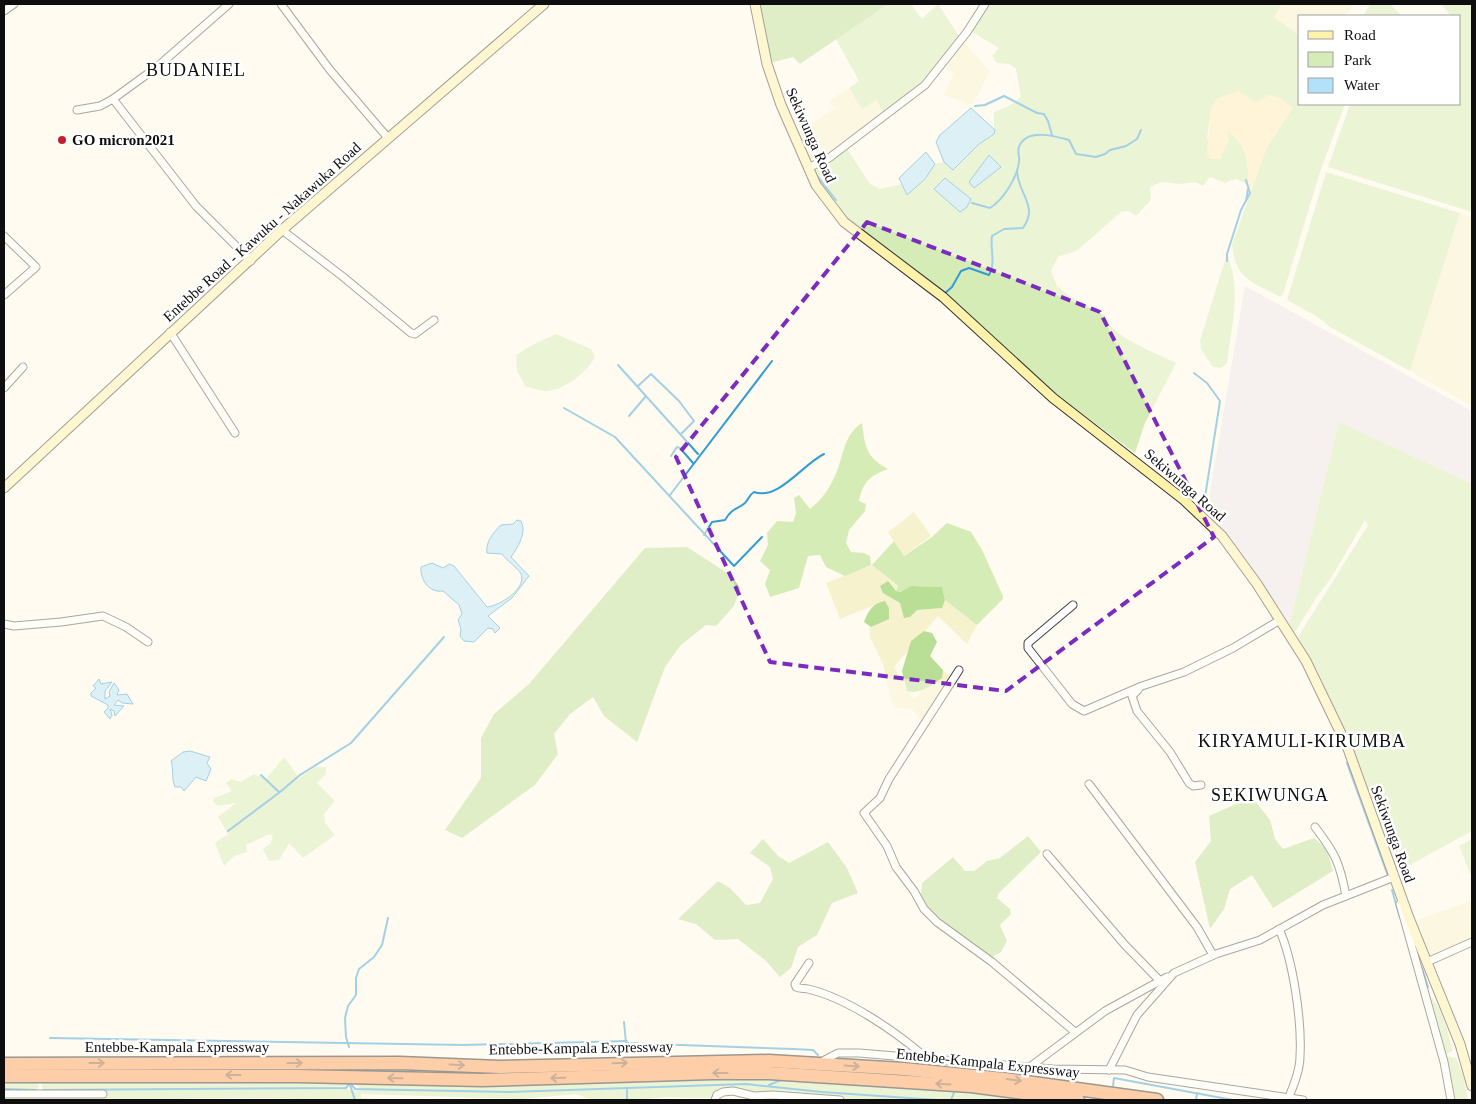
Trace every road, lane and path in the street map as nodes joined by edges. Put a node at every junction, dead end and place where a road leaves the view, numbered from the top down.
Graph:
1 (14, 4) edge
2 (229, 4) edge
3 (282, 4) edge
4 (544, 4) edge
5 (755, 4) edge
6 (985, 4) edge
7 (4, 11) edge
8 (113, 99) junction
9 (77, 110) dead end
10 (388, 138) junction
11 (808, 168) junction
12 (282, 230) junction
13 (4, 236) edge
14 (251, 260) junction
15 (4, 295) edge
16 (434, 320) dead end
17 (170, 332) junction
18 (23, 367) dead end
19 (4, 388) edge
20 (235, 433) dead end
21 (4, 488) edge
22 (1073, 605) dead end
23 (1280, 620) junction
24 (4, 624) edge
25 (148, 642) dead end
26 (959, 670) dead end
27 (1142, 686) junction
28 (1089, 784) dead end
29 (1201, 785) dead end
30 (1315, 827) dead end
31 (1047, 854) dead end
32 (1394, 877) junction
33 (1346, 896) junction
34 (1279, 929) junction
35 (1472, 942) edge
36 (1213, 955) junction
37 (1427, 962) junction
38 (809, 963) dead end
39 (1174, 973) junction
40 (1160, 981) junction
41 (1075, 1032) junction
42 (925, 1058) junction
43 (4, 1064) edge
44 (818, 1064) junction
45 (1031, 1066) junction
46 (1109, 1070) junction
47 (4, 1076) edge
48 (1472, 1086) edge
49 (4, 1094) edge
50 (102, 1094) dead end
51 (43, 1097) edge
52 (1289, 1097) junction
53 (715, 1100) edge
54 (840, 1100) edge
55 (1078, 1100) edge
56 (1158, 1100) edge
57 (1303, 1100) edge
58 (1452, 1100) edge

1 - 7 street
2 - 8 street
3 - 10 street
4 - 10 main road, Entebbe Road - Kawuku - Nakawuka Road
5 - 11 main road, Sekiwunga Road
6 - 11 street
8 - 9 street
8 - 14 street
10 - 12 main road, Entebbe Road - Kawuku - Nakawuka Road
11 - 23 main road, Sekiwunga Road
12 - 14 main road, Entebbe Road - Kawuku - Nakawuka Road
12 - 16 street
13 - 15 street
14 - 17 main road, Entebbe Road - Kawuku - Nakawuka Road
17 - 20 street
17 - 21 main road, Entebbe Road - Kawuku - Nakawuka Road
18 - 19 street
22 - 27 street
23 - 27 street
23 - 32 main road, Sekiwunga Road
24 - 25 street
26 - 41 street
27 - 29 street
28 - 36 street
30 - 33 street
31 - 40 street
32 - 33 street
32 - 37 main road, Sekiwunga Road
32 - 58 street
33 - 34 street
34 - 36 street
34 - 52 street
35 - 37 street
36 - 39 street
37 - 48 main road, Sekiwunga Road
38 - 42 street
39 - 40 street
39 - 46 street
40 - 41 street
41 - 45 street
42 - 44 street
42 - 45 street
43 -> 44 highway, Entebbe-Kampala Expressway
44 -> 56 highway, Entebbe-Kampala Expressway
45 - 46 street
46 - 52 street
55 -> 47 highway, Entebbe-Kampala Expressway
49 - 51 street
50 - 51 street
52 - 57 street
53 - 54 street

